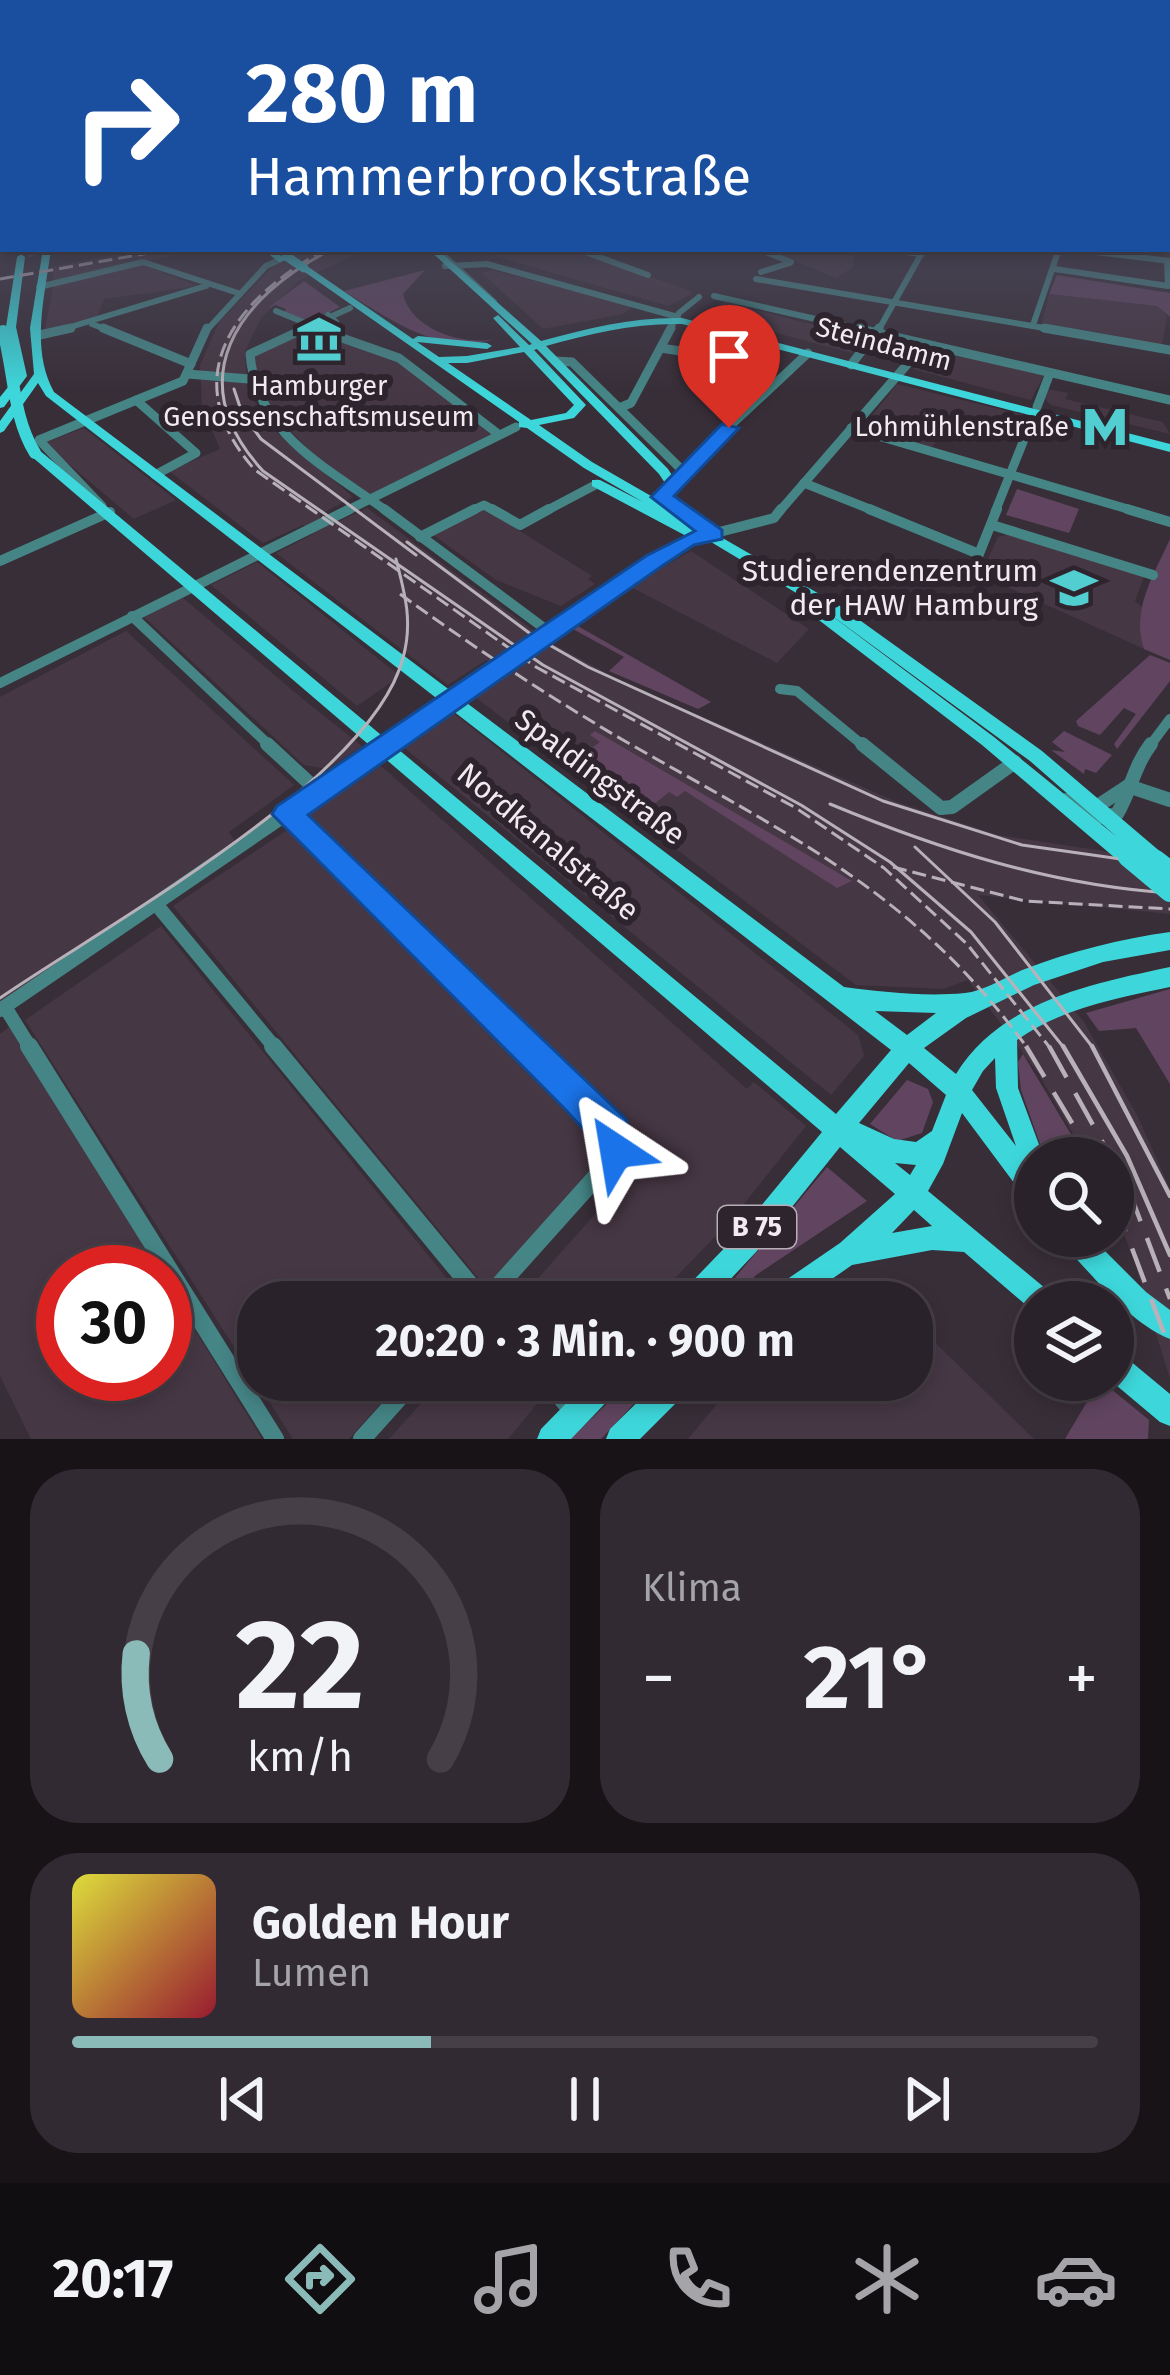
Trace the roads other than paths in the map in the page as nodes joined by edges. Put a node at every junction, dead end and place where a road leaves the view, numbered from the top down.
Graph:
1 (17, 257) edge
2 (18, 257) edge
3 (46, 257) edge
4 (274, 257) edge
5 (282, 257) edge
6 (435, 257) edge
7 (442, 257) edge
8 (601, 257) edge
9 (779, 257) edge
10 (920, 257) edge
11 (1057, 257) edge
12 (1169, 259) edge
13 (450, 266) junction
14 (1055, 268) junction
15 (302, 270) junction
16 (648, 274) dead end
17 (206, 286) junction
18 (1168, 286) edge
19 (40, 287) junction
20 (238, 293) junction
21 (714, 296) dead end
22 (699, 297) dead end
23 (896, 300) junction
24 (350, 308) junction
25 (6, 309) edge
26 (276, 311) dead end
27 (328, 315) junction
28 (678, 319) junction
29 (92, 324) junction
30 (1033, 325) junction
31 (313, 326) junction
32 (3, 331) edge
33 (400, 333) junction
34 (34, 336) junction
35 (875, 336) junction
36 (528, 341) junction
37 (761, 341) junction
38 (923, 346) junction
39 (661, 348) junction
40 (1170, 350) edge
41 (808, 353) junction
42 (37, 357) junction
43 (555, 361) junction
44 (0, 362) edge
45 (854, 363) junction
46 (438, 365) junction
47 (187, 373) junction
48 (39, 374) junction
49 (1050, 374) junction
50 (424, 375) junction
51 (899, 375) junction
52 (249, 379) junction
53 (4, 398) edge
54 (136, 400) junction
55 (1170, 400) edge
56 (1036, 407) junction
57 (619, 408) junction
58 (85, 421) junction
59 (523, 425) junction
60 (851, 428) junction
61 (0, 429) edge
62 (1020, 431) dead end
63 (497, 433) junction
64 (1170, 446) edge
65 (155, 475) junction
66 (1010, 476) junction
67 (677, 477) junction
68 (804, 482) junction
69 (597, 484) junction
70 (368, 499) junction
71 (106, 509) junction
72 (676, 512) junction
73 (1170, 522) edge
74 (992, 525) junction
75 (706, 535) junction
76 (421, 537) junction
77 (256, 554) junction
78 (0, 561) edge
79 (1154, 575) dead end
80 (196, 584) junction
81 (132, 616) junction
82 (548, 631) junction
83 (0, 683) edge
84 (780, 689) dead end
85 (448, 700) junction
86 (1170, 719) edge
87 (385, 744) junction
88 (1015, 762) junction
89 (1128, 786) junction
90 (319, 792) junction
91 (1056, 795) junction
92 (1170, 800) edge
93 (1100, 813) junction
94 (287, 814) junction
95 (1110, 840) junction
96 (1163, 866) edge
97 (1170, 892) edge
98 (156, 904) junction
99 (1170, 941) edge
100 (1170, 977) edge
101 (833, 992) junction
102 (979, 1003) junction
103 (3, 1008) edge
104 (1006, 1033) junction
105 (907, 1048) junction
106 (959, 1091) junction
107 (842, 1128) junction
108 (942, 1134) junction
109 (1024, 1137) edge
110 (1014, 1163) edge
111 (913, 1191) junction
112 (970, 1240) junction
113 (846, 1253) junction
114 (1093, 1257) edge
115 (467, 1281) edge
116 (503, 1281) edge
117 (709, 1281) edge
118 (806, 1281) edge
119 (1018, 1281) edge
120 (1170, 1325) edge
121 (1134, 1382) edge
122 (396, 1401) edge
123 (564, 1401) edge
124 (586, 1401) edge
125 (659, 1401) edge
126 (1170, 1412) edge
127 (574, 1413) junction
128 (275, 1439) edge
129 (362, 1439) edge
130 (551, 1439) edge
131 (620, 1439) edge

1 - 25 main road
2 - 42 main road
3 - 19 main road
4 - 20 street
5 - 15 main road, bridge
6 - 13 main road
7 - 13 main road
8 - 16 street
9 - 23 street
10 - 23 street
11 - 14 street
12 - 18 street
13 - 28 street, Steindamm
13 - 36 main road
13 - 36 main road
14 - 18 street
14 - 30 street
15 - 24 main road
15 - 33 main road
17 - 19 street
17 - 20 street
17 - 29 street
19 - 34 main road
20 - 47 street
21 - 35 street
22 - 28 street
23 - 30 street
23 - 35 street
24 - 27 street
24 - 46 main road
25 - 32 main road
25 - 53 main road
26 - 31 street
27 - 31 street
27 - 50 street
28 - 36 main road
28 - 37 main road, Steindamm
28 - 39 street
28 - 45 main road, Steindamm
29 - 34 street
29 - 47 street
30 - 40 street
31 - 52 street
32 - 71 main road, Nordkanalstraße, bridge
33 - 36 main road
33 - 46 main road
34 - 42 main road
35 - 38 street
35 - 45 street
36 - 43 main road
36 - 46 main road
36 - 59 main road
37 - 39 street
37 - 41 main road, Steindamm
38 - 49 street
38 - 51 street
39 - 57 street
41 - 45 main road, Steindamm
41 - 67 street
42 - 48 main road
43 - 57 street
43 - 67 main road
44 - 53 street
45 - 51 main road, Steindamm
46 - 50 street
46 - 59 main road
47 - 52 street
47 - 54 street
48 - 58 main road, Spaldingstraße
48 - 61 main road
49 - 55 street
49 - 56 street
50 - 63 street
51 - 56 main road, Steindamm
51 - 60 street
51 - 64 main road, Steindamm
52 - 70 street
54 - 58 street
54 - 65 street
56 - 64 main road, Steindamm
57 - 67 street
58 - 65 main road, Spaldingstraße
58 - 71 street
59 - 63 street
59 - 69 main road
59 - 72 main road
60 - 66 street
60 - 68 street
62 - 66 street
63 - 70 street
65 - 77 main road, Spaldingstraße
66 - 73 street
66 - 74 street
67 - 72 main road
68 - 74 street
68 - 75 street
69 - 75 main road
69 - 76 street
70 - 76 street
70 - 77 street
71 - 78 street
71 - 80 main road, Nordkanalstraße
72 - 75 main road
74 - 79 street
75 - 82 street
75 - 88 main road
75 - 93 main road
76 - 82 street
77 - 80 street
77 - 85 main road, Spaldingstraße
80 - 81 street
80 - 87 main road, Nordkanalstraße
81 - 83 street
81 - 90 street
82 - 85 street
84 - 88 street
85 - 87 street
85 - 101 main road, Spaldingstraße
86 - 89 street
87 - 90 street
87 - 107 main road, Nordkanalstraße
88 - 91 main road
89 - 92 street
89 - 93 street
90 - 94 street
91 - 93 street
91 - 95 main road
93 - 95 street
93 - 96 main road
94 - 98 street
94 - 116 street
95 - 97 main road, bridge
98 - 103 street
98 - 115 street
99 - 102 main road, B 75
100 - 104 main road, B 75
101 - 102 main road
101 - 105 main road, Spaldingstraße
102 - 105 main road, B 75
103 - 128 street
104 - 106 main road, B 75
104 - 109 main road
105 - 106 main road, Spaldingstraße
105 - 107 main road, B 75
106 - 108 main road, B 75
106 - 110 main road, Spaldingstraße
107 - 108 main road
107 - 111 main road
107 - 117 main road, B 75
108 - 111 main road, B 75
111 - 112 main road
111 - 113 main road, B 75
112 - 113 main road
112 - 119 main road
113 - 118 main road, B 75
114 - 120 main road
121 - 126 main road
122 - 129 street
123 - 127 street
124 - 127 main road
125 - 131 main road
127 - 130 main road

